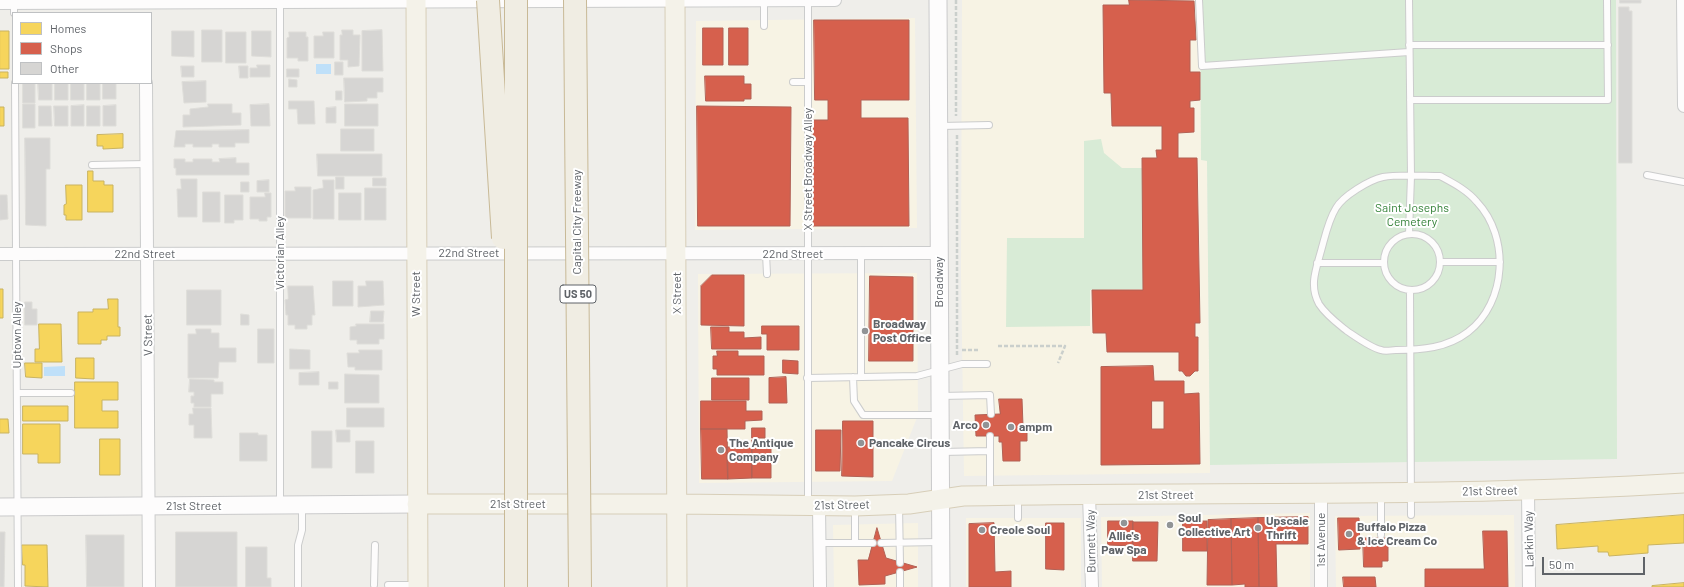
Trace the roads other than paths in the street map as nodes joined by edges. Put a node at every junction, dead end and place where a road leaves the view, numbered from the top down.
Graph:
1 (488, 0) edge
2 (513, 0) edge
3 (516, 0) edge
4 (575, 0) edge
5 (675, 0) edge
6 (808, 0) edge
7 (835, 0) edge
8 (938, 0) edge
9 (1199, 0) edge
10 (1409, 0) edge
11 (1607, 0) edge
12 (1683, 0) edge
13 (280, 1) edge
14 (416, 1) edge
15 (764, 1) edge
16 (0, 3) edge
17 (14, 5) edge
18 (146, 5) edge
19 (764, 26) dead end
20 (1608, 45) junction
21 (1409, 49) junction
22 (516, 72) junction
23 (793, 82) dead end
24 (807, 82) junction
25 (15, 84) edge
26 (146, 84) edge
27 (1410, 100) junction
28 (1684, 106) edge
29 (989, 125) dead end
30 (939, 126) junction
31 (146, 164) junction
32 (92, 165) dead end
33 (1647, 175) dead end
34 (1411, 176) junction
35 (1684, 182) edge
36 (1409, 234) junction
37 (416, 252) junction
38 (280, 253) junction
39 (939, 253) junction
40 (0, 254) edge
41 (17, 254) junction
42 (147, 254) junction
43 (676, 254) junction
44 (766, 254) junction
45 (808, 254) junction
46 (861, 254) junction
47 (1440, 262) junction
48 (1500, 262) junction
49 (1317, 263) junction
50 (1383, 263) junction
51 (766, 274) dead end
52 (1410, 290) junction
53 (1410, 350) junction
54 (987, 364) dead end
55 (939, 371) junction
56 (853, 377) junction
57 (861, 377) junction
58 (807, 378) junction
59 (18, 393) junction
60 (71, 393) dead end
61 (940, 396) junction
62 (991, 414) dead end
63 (940, 415) junction
64 (990, 436) dead end
65 (990, 451) junction
66 (940, 452) junction
67 (517, 471) junction
68 (1684, 483) edge
69 (1528, 491) junction
70 (1381, 493) junction
71 (1411, 493) junction
72 (1321, 494) junction
73 (990, 495) junction
74 (1090, 495) junction
75 (1018, 496) junction
76 (941, 498) junction
77 (417, 504) junction
78 (677, 504) junction
79 (899, 504) junction
80 (280, 505) junction
81 (0, 506) edge
82 (18, 506) junction
83 (149, 506) junction
84 (302, 506) junction
85 (813, 506) junction
86 (855, 506) junction
87 (1411, 516) dead end
88 (1018, 518) dead end
89 (1381, 535) dead end
90 (941, 542) junction
91 (820, 543) junction
92 (855, 543) junction
93 (873, 543) dead end
94 (881, 543) dead end
95 (899, 543) junction
96 (374, 545) dead end
97 (900, 563) dead end
98 (900, 572) dead end
99 (374, 585) dead end
100 (388, 585) dead end
101 (298, 586) dead end
102 (418, 586) edge
103 (18, 587) edge
104 (149, 587) edge
105 (516, 587) edge
106 (580, 587) edge
107 (677, 587) edge
108 (820, 587) edge
109 (900, 587) edge
110 (941, 587) edge
111 (1092, 587) edge
112 (1321, 587) edge
113 (1529, 587) edge

1 - 67 highway, bridge
2 - 22 highway, bridge
3 - 22 highway, bridge
4 - 106 highway, Capital City Freeway / US 50, bridge
5 - 14 street
5 - 15 street
5 - 43 main road, X Street
6 - 7 street
6 - 15 street
6 - 24 lane, X Street Broadway Alley
8 - 30 main road, Broadway
9 - 21 lane
10 - 21 lane
11 - 20 lane
12 - 28 street
13 - 14 street
13 - 18 street
13 - 38 lane, Victorian Alley
14 - 37 main road, W Street
15 - 19 lane
16 - 17 street
17 - 18 street
20 - 21 lane
20 - 27 lane
21 - 27 lane
22 - 67 highway, bridge
23 - 24 lane
24 - 45 lane, X Street Broadway Alley
25 - 41 lane, Uptown Alley
26 - 31 street, V Street
27 - 34 lane
29 - 30 lane
30 - 39 main road, Broadway
31 - 32 lane
31 - 42 street, V Street
33 - 35 lane
34 - 36 lane
34 - 48 lane
34 - 49 lane
36 - 47 lane
36 - 50 lane
37 - 38 street, 22nd Street
37 - 43 street, 22nd Street
37 - 77 main road, W Street
38 - 42 street, 22nd Street
38 - 80 lane, Victorian Alley
39 - 46 street, 22nd Street
39 - 55 main road, Broadway
40 - 41 street, 22nd Street
41 - 42 street, 22nd Street
41 - 59 lane, Uptown Alley
42 - 83 street, V Street
43 - 44 street, 22nd Street
43 - 78 main road, X Street
44 - 45 street, 22nd Street
44 - 51 lane
45 - 46 street, 22nd Street
45 - 58 lane, X Street Broadway Alley
46 - 57 lane
47 - 48 lane
47 - 52 lane
48 - 53 lane
49 - 50 lane
49 - 53 lane
50 - 52 lane
52 - 53 lane
53 - 71 lane
54 - 55 lane
55 - 57 lane
55 - 61 main road, Broadway
56 - 57 lane
56 - 58 lane
56 - 63 lane
58 - 85 lane, X Street Broadway Alley
59 - 60 lane
59 - 82 lane, Uptown Alley
61 - 62 lane
61 - 63 main road, Broadway
63 - 66 main road, Broadway
64 - 65 lane
65 - 66 lane
65 - 73 lane
66 - 76 main road, Broadway
67 - 105 highway, bridge
68 - 69 main road, 21st Street
69 - 71 main road, 21st Street
69 - 113 street, Larkin Way
70 - 71 main road, 21st Street
70 - 72 main road, 21st Street
70 - 89 lane
71 - 87 lane
72 - 74 main road, 21st Street
72 - 112 street, 1st Avenue
73 - 75 main road, 21st Street
73 - 76 main road, 21st Street
74 - 75 main road, 21st Street
74 - 111 street, Burnett Way
75 - 88 lane
76 - 79 main road, 21st Street
76 - 90 main road, Broadway
77 - 78 main road, 21st Street
77 - 84 main road, 21st Street
77 - 102 main road, W Street
78 - 85 main road, 21st Street
78 - 107 main road, X Street
79 - 86 main road, 21st Street
79 - 95 lane
80 - 83 main road, 21st Street
80 - 84 main road, 21st Street
81 - 82 main road, 21st Street
82 - 83 main road, 21st Street
82 - 103 lane, Uptown Alley
83 - 104 street, V Street
84 - 101 lane
85 - 86 main road, 21st Street
85 - 91 street
86 - 92 lane
90 - 95 lane
90 - 110 main road, Broadway
91 - 92 lane
91 - 108 street
92 - 93 lane
94 - 95 lane
95 - 97 lane
96 - 99 lane
98 - 109 lane
100 - 102 lane

